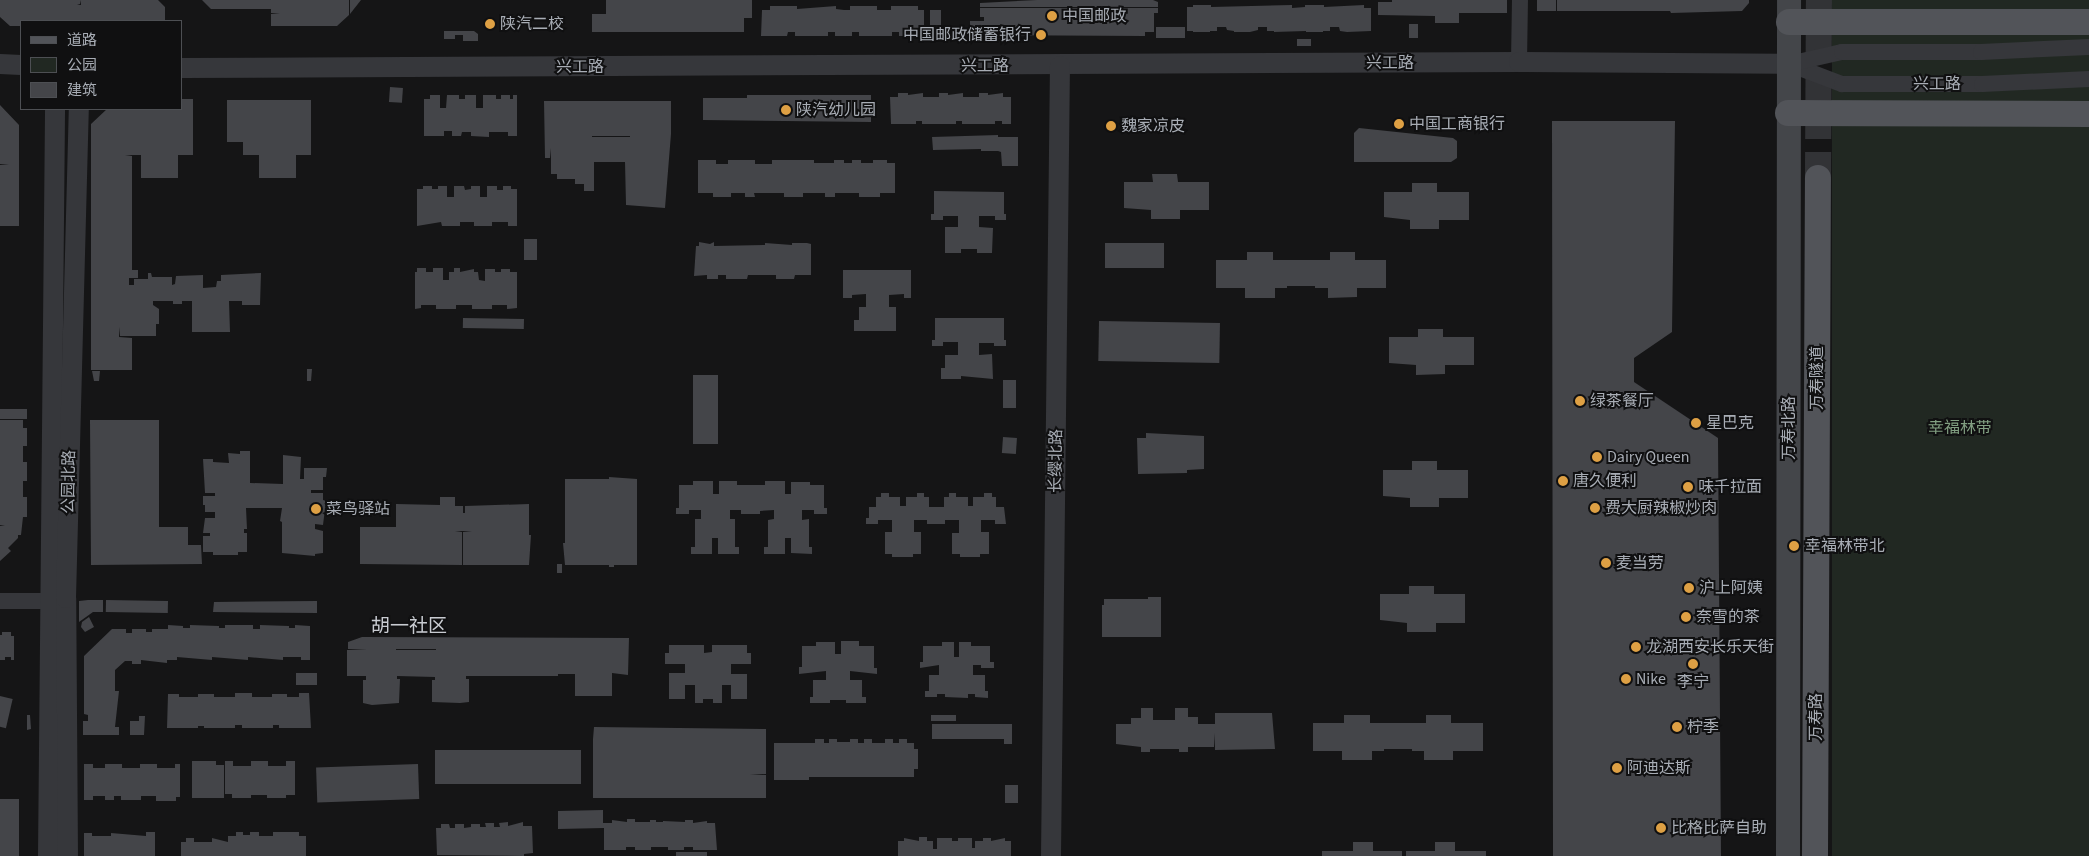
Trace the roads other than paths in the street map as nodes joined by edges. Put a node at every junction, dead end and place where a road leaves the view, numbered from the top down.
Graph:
1 (1520, 0) edge
2 (1789, 11) edge
3 (2089, 22) edge
4 (2089, 47) edge
5 (1519, 62) junction
6 (0, 64) edge
7 (1789, 64) junction
8 (20, 65) edge
9 (1060, 66) junction
10 (182, 68) edge
11 (2089, 80) edge
12 (55, 110) edge
13 (79, 110) edge
14 (1788, 113) junction
15 (2089, 114) edge
16 (1818, 178) tunnel mouth
17 (1817, 578) joint
18 (58, 600) junction
19 (0, 601) edge
20 (48, 856) edge
21 (68, 856) edge
22 (1051, 856) edge
23 (1788, 856) edge
24 (1815, 856) edge

1 - 5 street
2 - 3 main road
2 - 7 main road, 万寿北路
4 - 7 street, 兴工路
5 - 7 street, 兴工路
5 - 9 street, 兴工路
6 - 8 street
7 - 11 street, 兴工路
7 - 14 main road, 万寿北路
9 - 10 street, 兴工路
9 - 22 street, 长缨北路
12 - 18 street, 公园北路
13 - 18 street, 公园北路
14 - 15 main road
14 - 23 main road, 万寿北路
16 - 17 main road, 万寿隧道
17 - 24 main road, 万寿路
18 - 19 street
18 - 20 street, 公园北路
18 - 21 street, 公园北路

